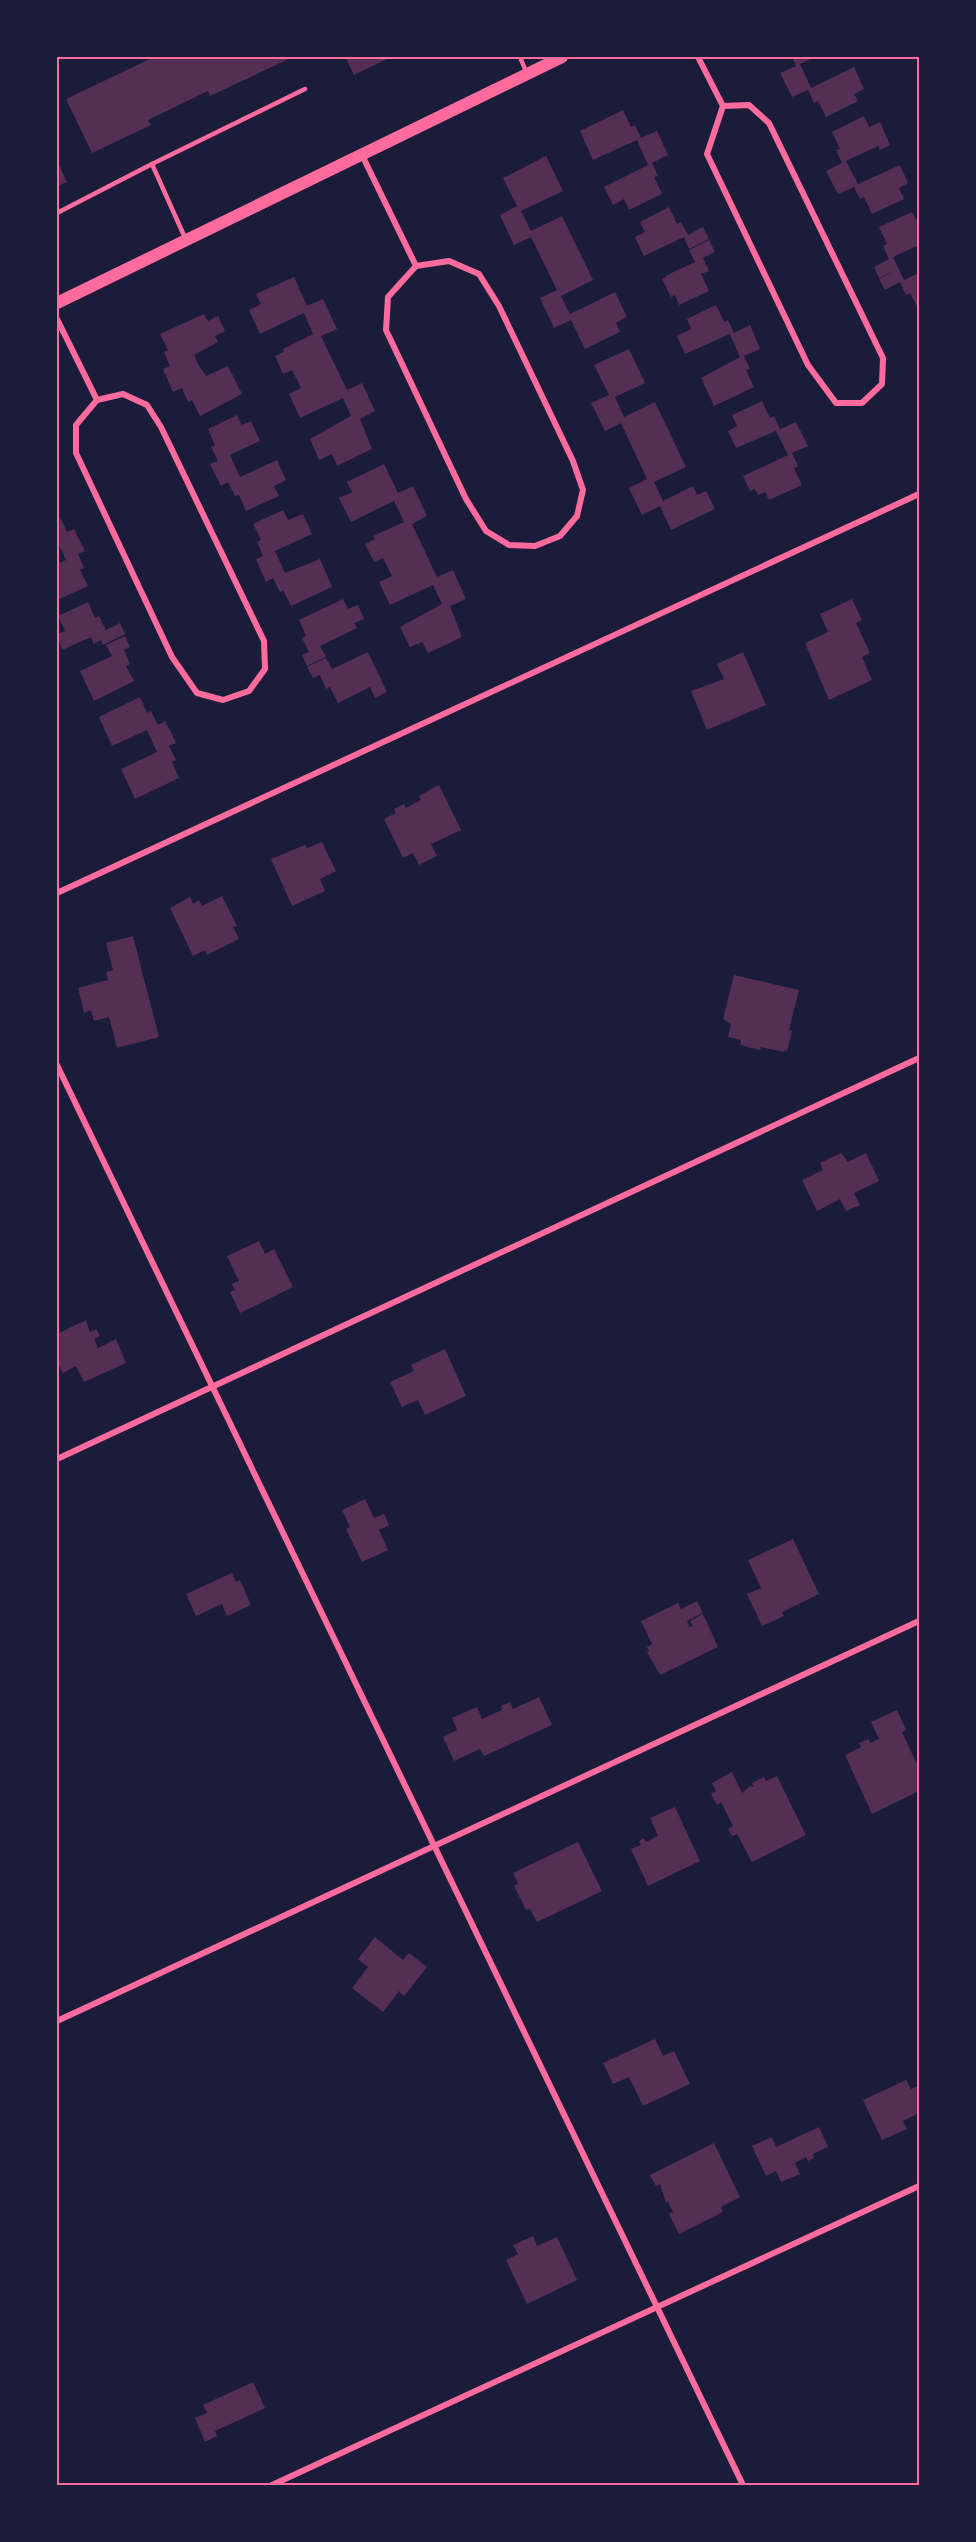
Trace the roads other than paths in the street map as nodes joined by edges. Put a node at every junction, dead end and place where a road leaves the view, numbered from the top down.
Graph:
1 (520, 57) edge
2 (562, 57) edge
3 (698, 57) edge
4 (527, 74) junction
5 (305, 89) dead end
6 (723, 106) junction
7 (362, 154) junction
8 (152, 164) junction
9 (57, 213) edge
10 (186, 240) junction
11 (416, 266) junction
12 (57, 303) edge
13 (57, 319) edge
14 (97, 400) junction
15 (919, 494) edge
16 (57, 893) edge
17 (919, 1058) edge
18 (57, 1065) edge
19 (213, 1386) junction
20 (57, 1459) edge
21 (919, 1621) edge
22 (433, 1847) junction
23 (57, 2021) edge
24 (919, 2186) edge
25 (657, 2308) junction
26 (272, 2485) edge
27 (743, 2485) edge

1 - 4 lane
2 - 4 main road
3 - 6 street
4 - 7 main road
5 - 8 lane
6 - 6 street
7 - 10 main road
7 - 11 street
8 - 9 lane
8 - 10 lane
10 - 12 main road
11 - 11 street
13 - 14 street
14 - 14 street
15 - 16 street
17 - 19 street
18 - 19 street
19 - 20 street
19 - 22 street
21 - 22 street
22 - 23 street
22 - 25 street
24 - 25 street
25 - 26 street
25 - 27 street

